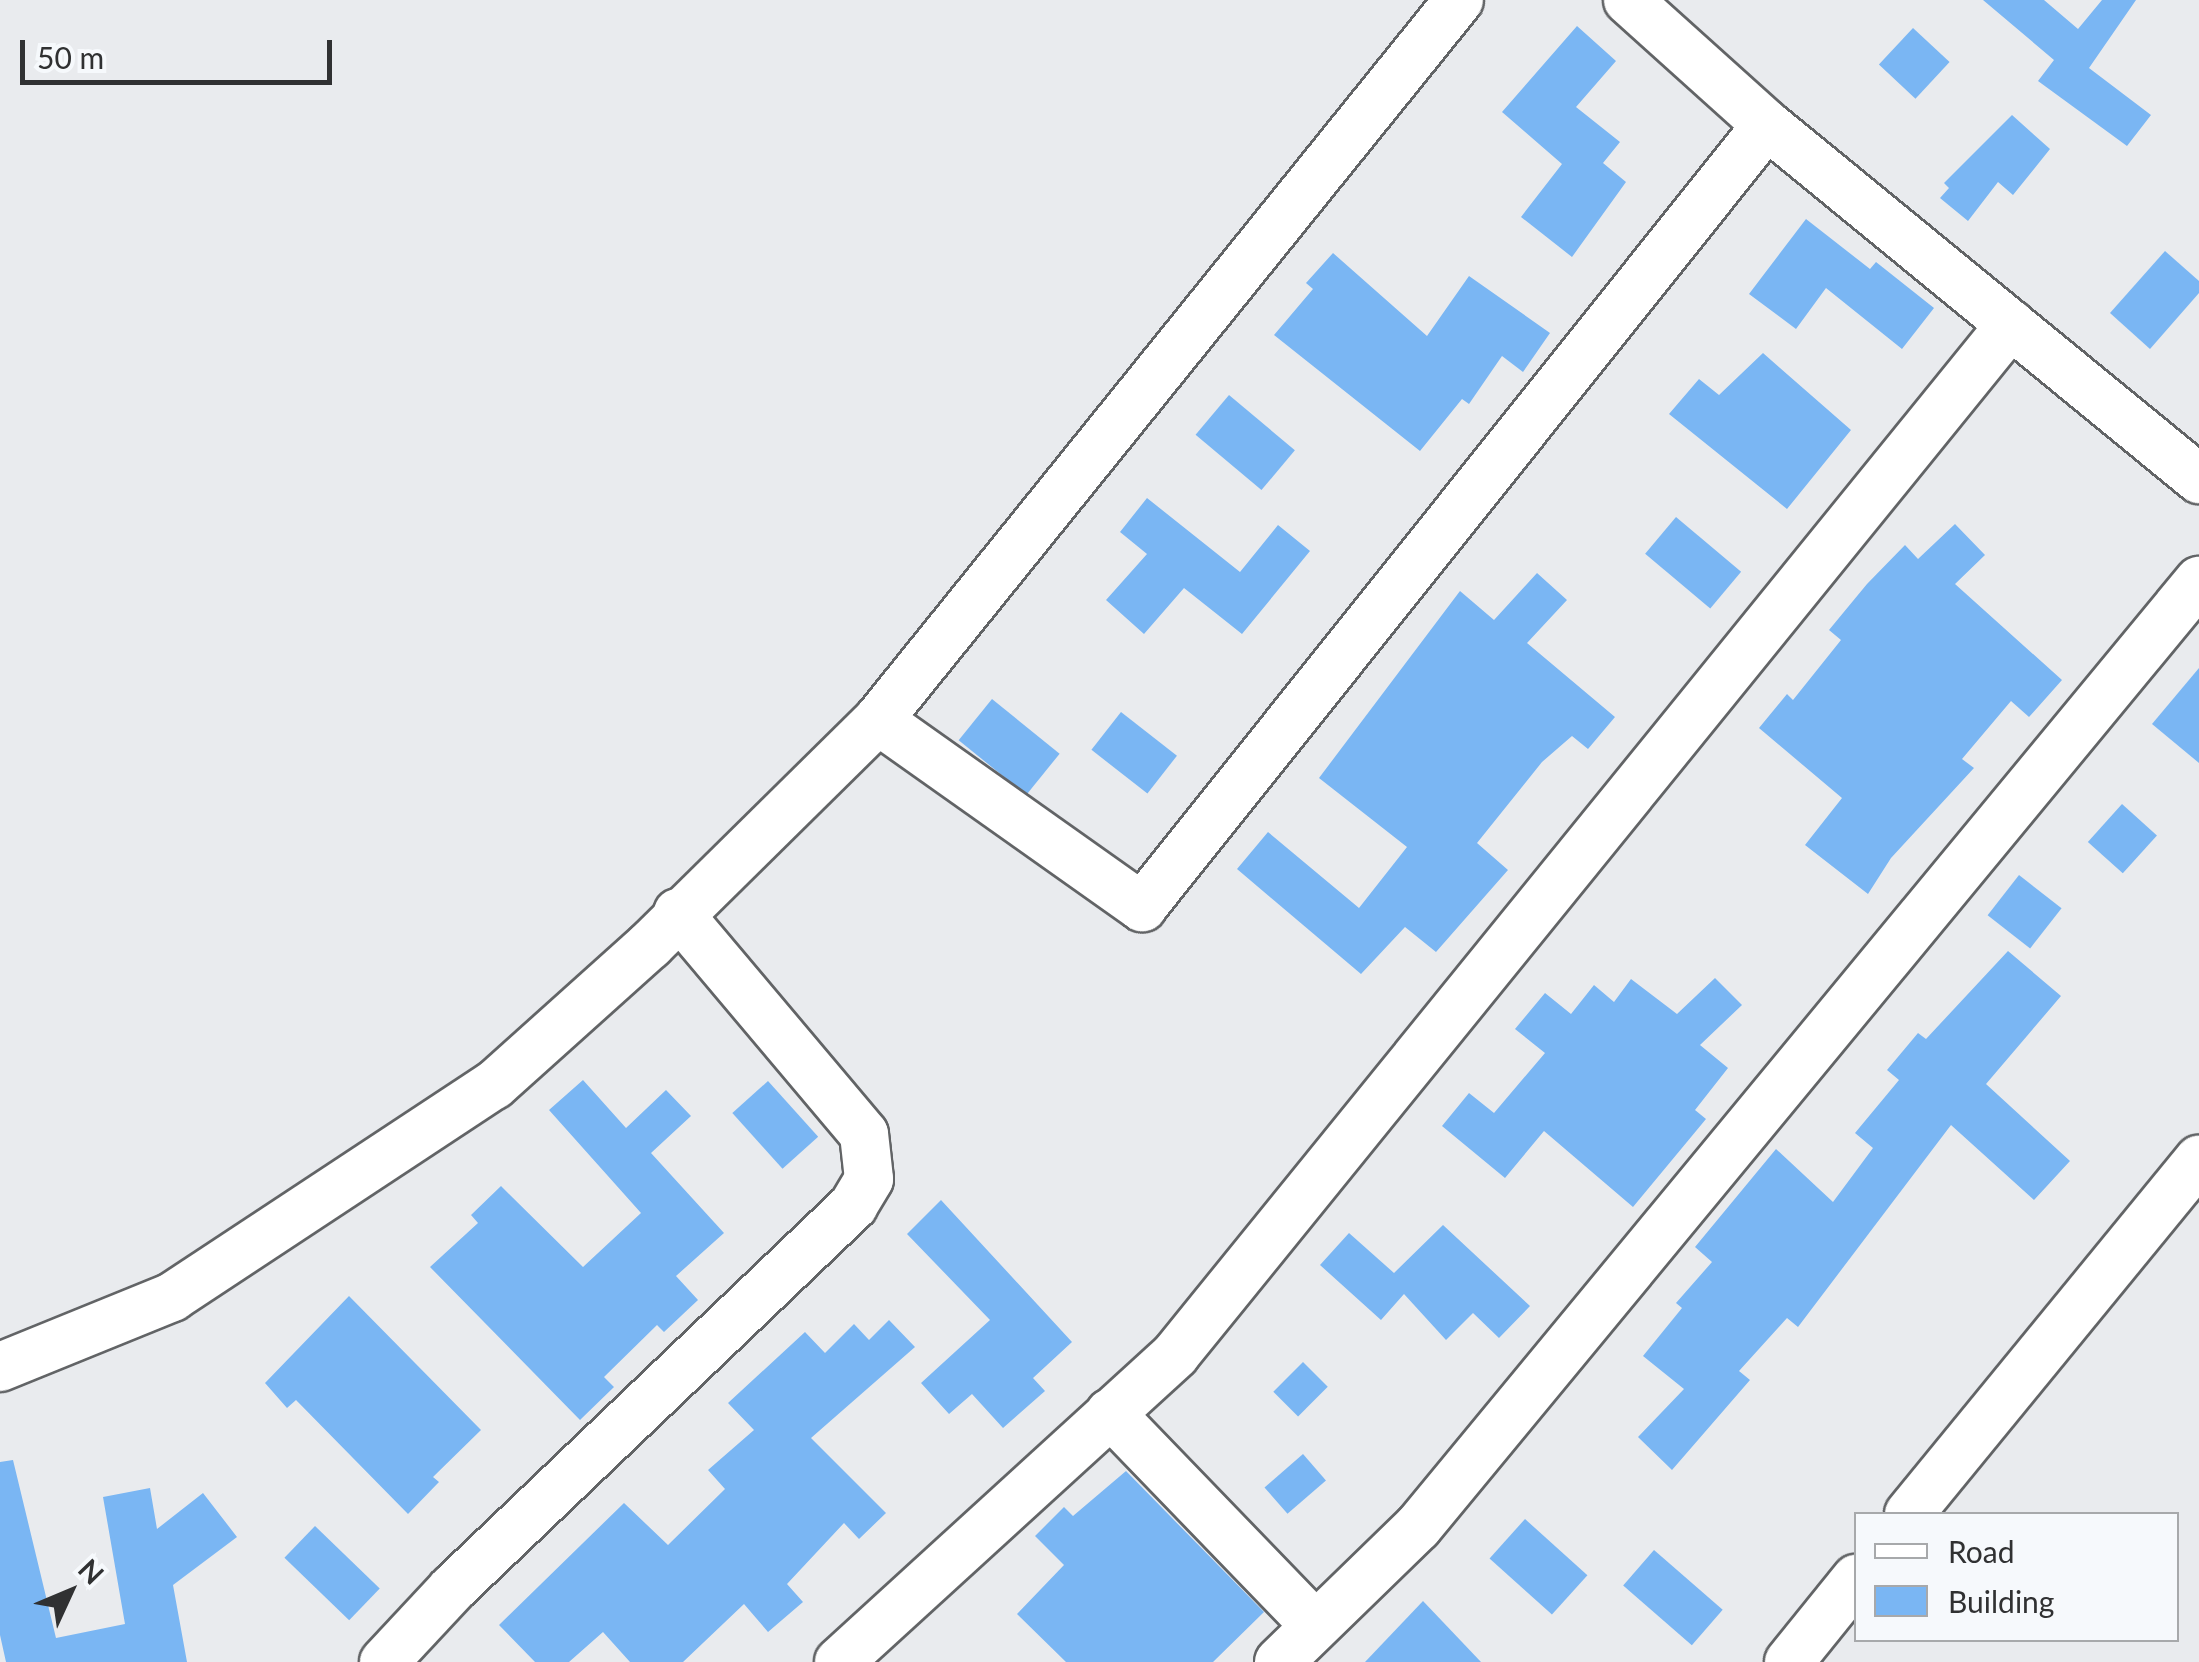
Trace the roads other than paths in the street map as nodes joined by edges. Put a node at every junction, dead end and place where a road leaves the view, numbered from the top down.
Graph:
1 (1458, 0) edge
2 (1628, 0) edge
3 (1766, 125) junction
4 (2011, 324) junction
5 (2199, 479) edge
6 (2199, 580) edge
7 (878, 720) junction
8 (678, 913) junction
9 (2199, 1160) edge
10 (0, 1367) edge
11 (1110, 1413) junction
12 (1911, 1512) edge
13 (1854, 1581) edge
14 (1316, 1625) junction
15 (384, 1662) edge
16 (839, 1662) edge
17 (1279, 1662) edge
18 (1789, 1662) edge

1 - 7 street
2 - 3 street
3 - 4 street
3 - 7 street
4 - 5 street
4 - 11 street
6 - 14 street
7 - 8 street
8 - 10 street
8 - 15 street
9 - 12 street
11 - 14 street
11 - 16 street
13 - 18 street
14 - 17 street

